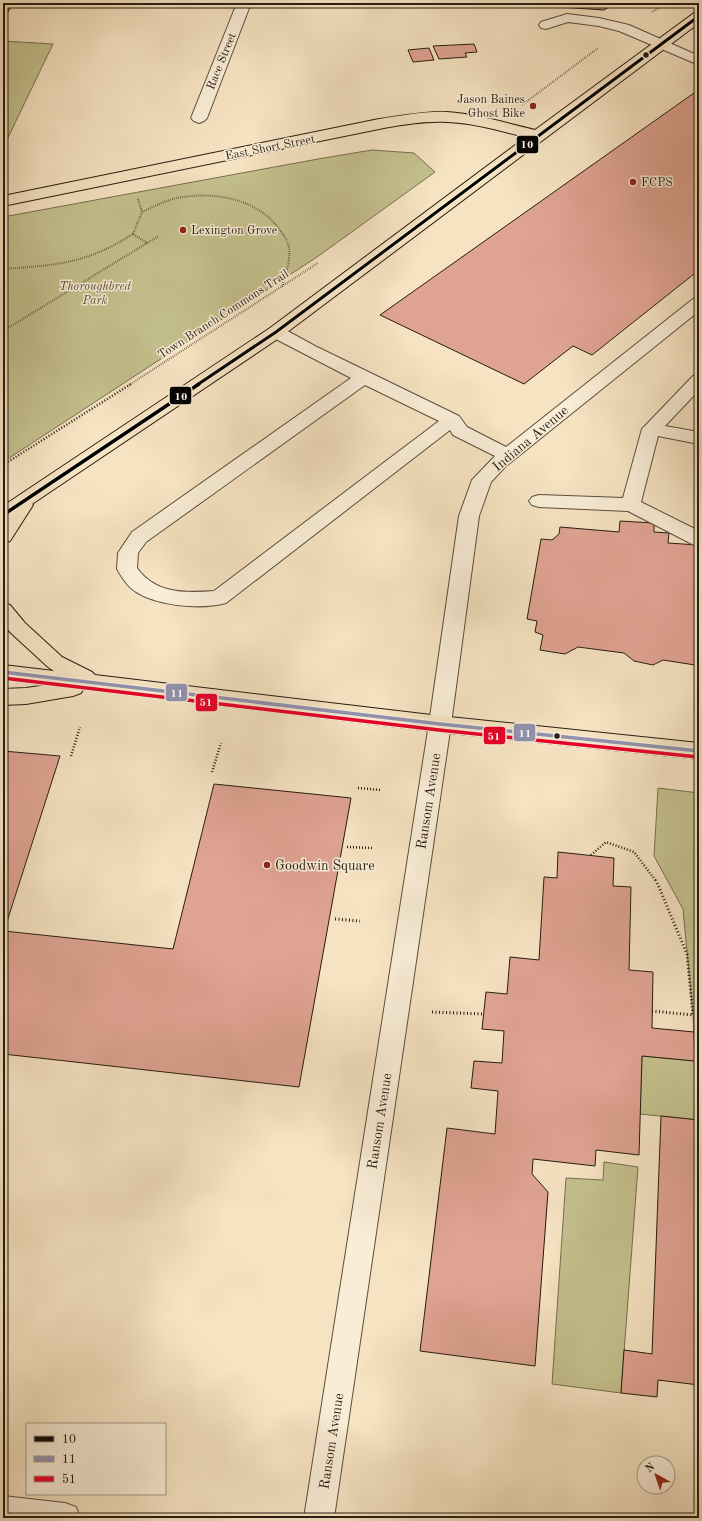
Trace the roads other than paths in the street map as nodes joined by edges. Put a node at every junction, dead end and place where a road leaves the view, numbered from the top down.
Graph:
1 (244, 3) edge
2 (699, 16) edge
3 (546, 25) dead end
4 (659, 45) junction
5 (699, 61) edge
6 (199, 118) dead end
7 (538, 135) junction
8 (3, 201) edge
9 (699, 303) edge
10 (276, 332) junction
11 (364, 377) junction
12 (699, 380) edge
13 (452, 420) junction
14 (651, 429) junction
15 (699, 438) edge
16 (508, 455) junction
17 (31, 495) junction
18 (538, 501) dead end
19 (631, 505) junction
20 (3, 515) edge
21 (3, 536) edge
22 (699, 539) edge
23 (3, 610) edge
24 (3, 672) edge
25 (98, 684) junction
26 (3, 697) edge
27 (440, 724) junction
28 (699, 751) edge
29 (3, 1511) edge
30 (65, 1518) edge
31 (319, 1518) edge

1 - 6 street, Race Street
2 - 4 main road
3 - 4 street
4 - 5 street
4 - 7 main road
7 - 8 main road, East Short Street
7 - 10 main road
9 - 16 street, Indiana Avenue
10 - 11 street
10 - 17 main road
11 - 13 street
11 - 13 street
12 - 14 street
13 - 16 street
14 - 15 street
14 - 19 street
16 - 27 street, Indiana Avenue
17 - 20 main road
17 - 21 main road
18 - 19 street
19 - 22 street
23 - 25 main road
24 - 25 main road
25 - 26 main road
25 - 27 main road
27 - 28 main road
27 - 31 street, Ransom Avenue
29 - 30 street

